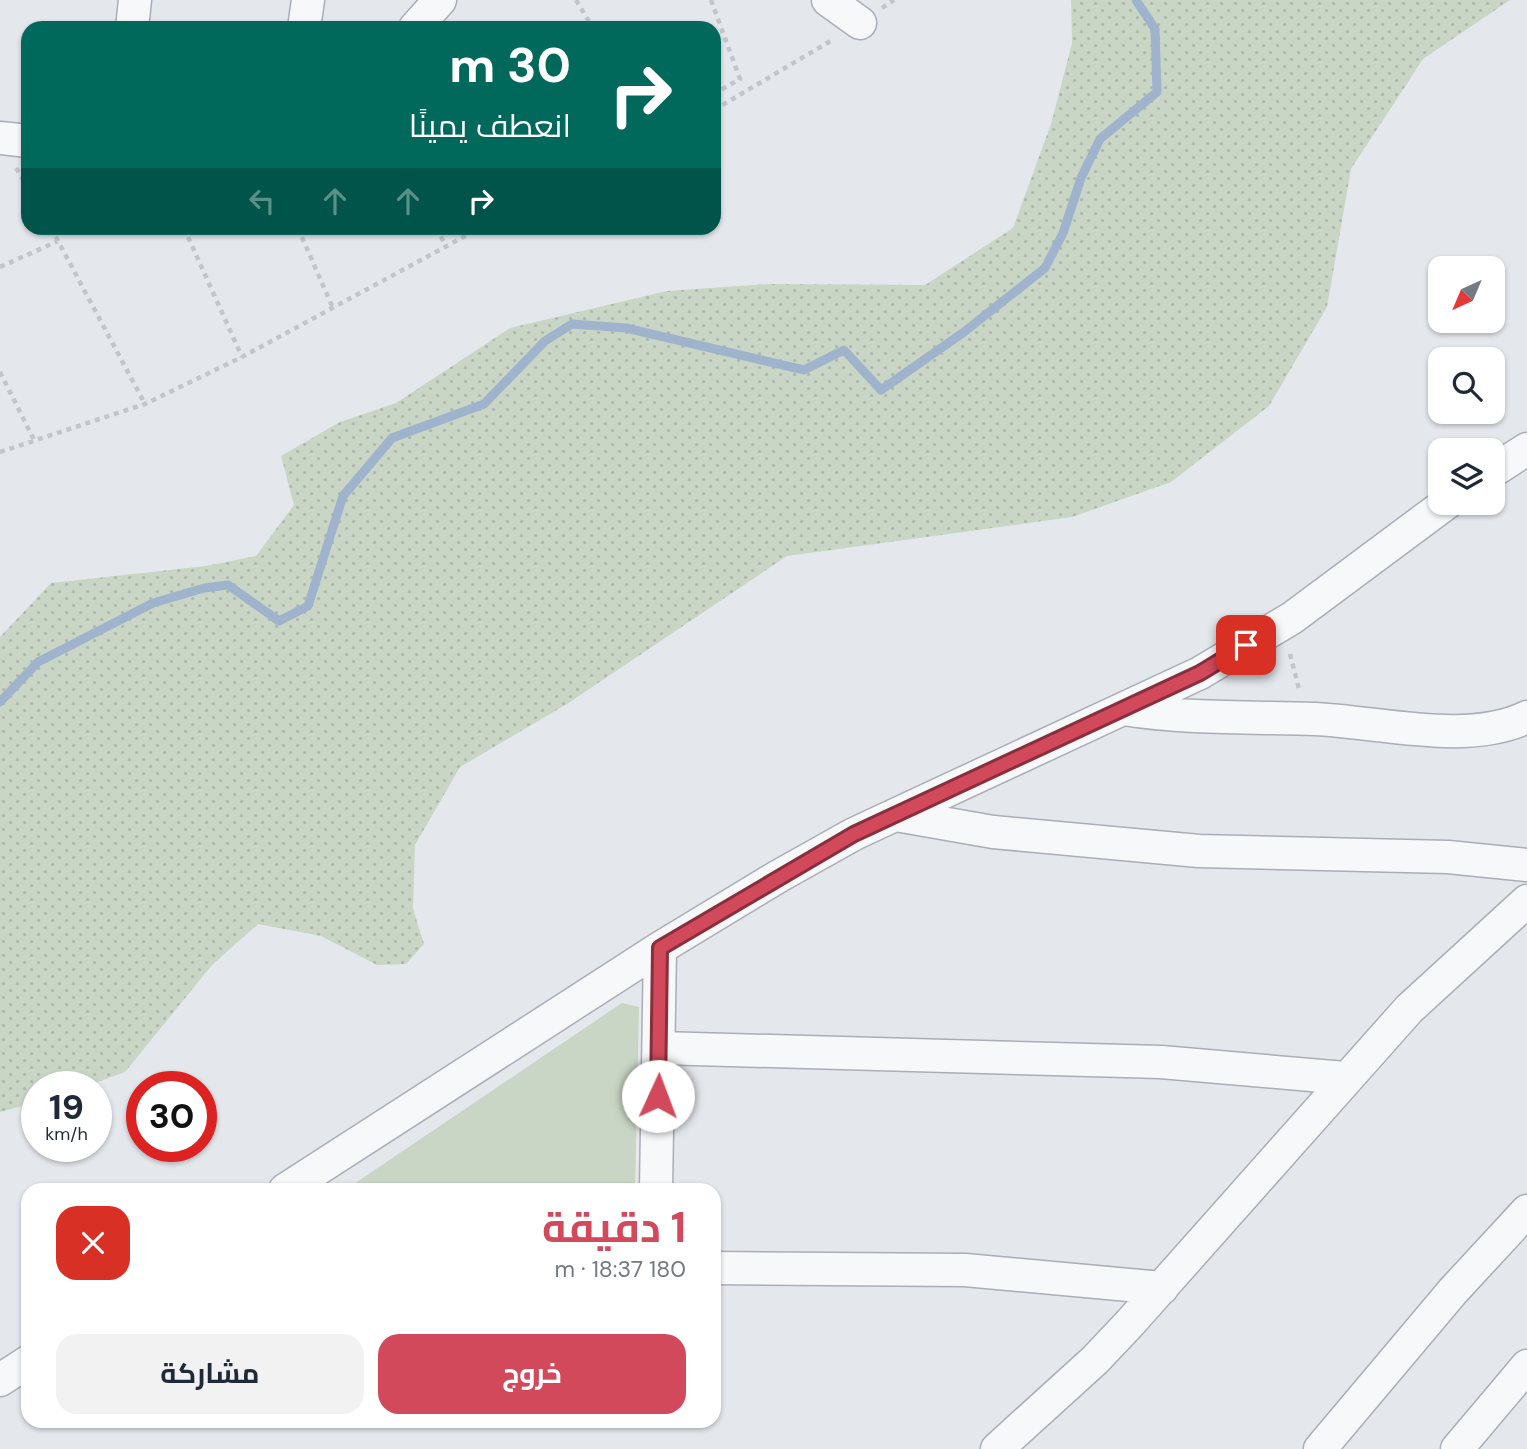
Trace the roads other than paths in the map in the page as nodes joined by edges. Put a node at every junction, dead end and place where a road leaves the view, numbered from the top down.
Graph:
1 (135, 0) edge
2 (308, 0) edge
3 (420, 0) edge
4 (440, 0) edge
5 (828, 0) edge
6 (133, 21) edge
7 (304, 21) edge
8 (416, 21) edge
9 (421, 21) edge
10 (860, 23) road end
11 (0, 138) edge
12 (21, 140) edge
13 (1527, 449) edge
14 (1505, 463) edge
15 (1431, 515) edge
16 (1123, 709) junction
17 (1527, 717) edge
18 (896, 815) junction
19 (1527, 864) edge
20 (1527, 901) edge
21 (660, 948) junction
22 (660, 1048) junction
23 (1345, 1078) junction
24 (296, 1183) edge
25 (656, 1183) edge
26 (1527, 1212) edge
27 (721, 1268) edge
28 (1162, 1288) junction
29 (1527, 1366) edge
30 (21, 1367) edge
31 (0, 1381) edge
32 (997, 1449) edge
33 (1320, 1449) edge
34 (1457, 1449) edge

1 - 6 street
2 - 7 street
3 - 8 street
4 - 9 street
5 - 10 street
11 - 12 street
13 - 14 street
15 - 16 street
16 - 17 street
16 - 18 street
18 - 19 street
18 - 21 street
20 - 23 street
21 - 22 street
21 - 24 street
22 - 23 street
22 - 25 street
23 - 28 street
26 - 33 street
27 - 28 street
28 - 32 street
29 - 34 street
30 - 31 street

